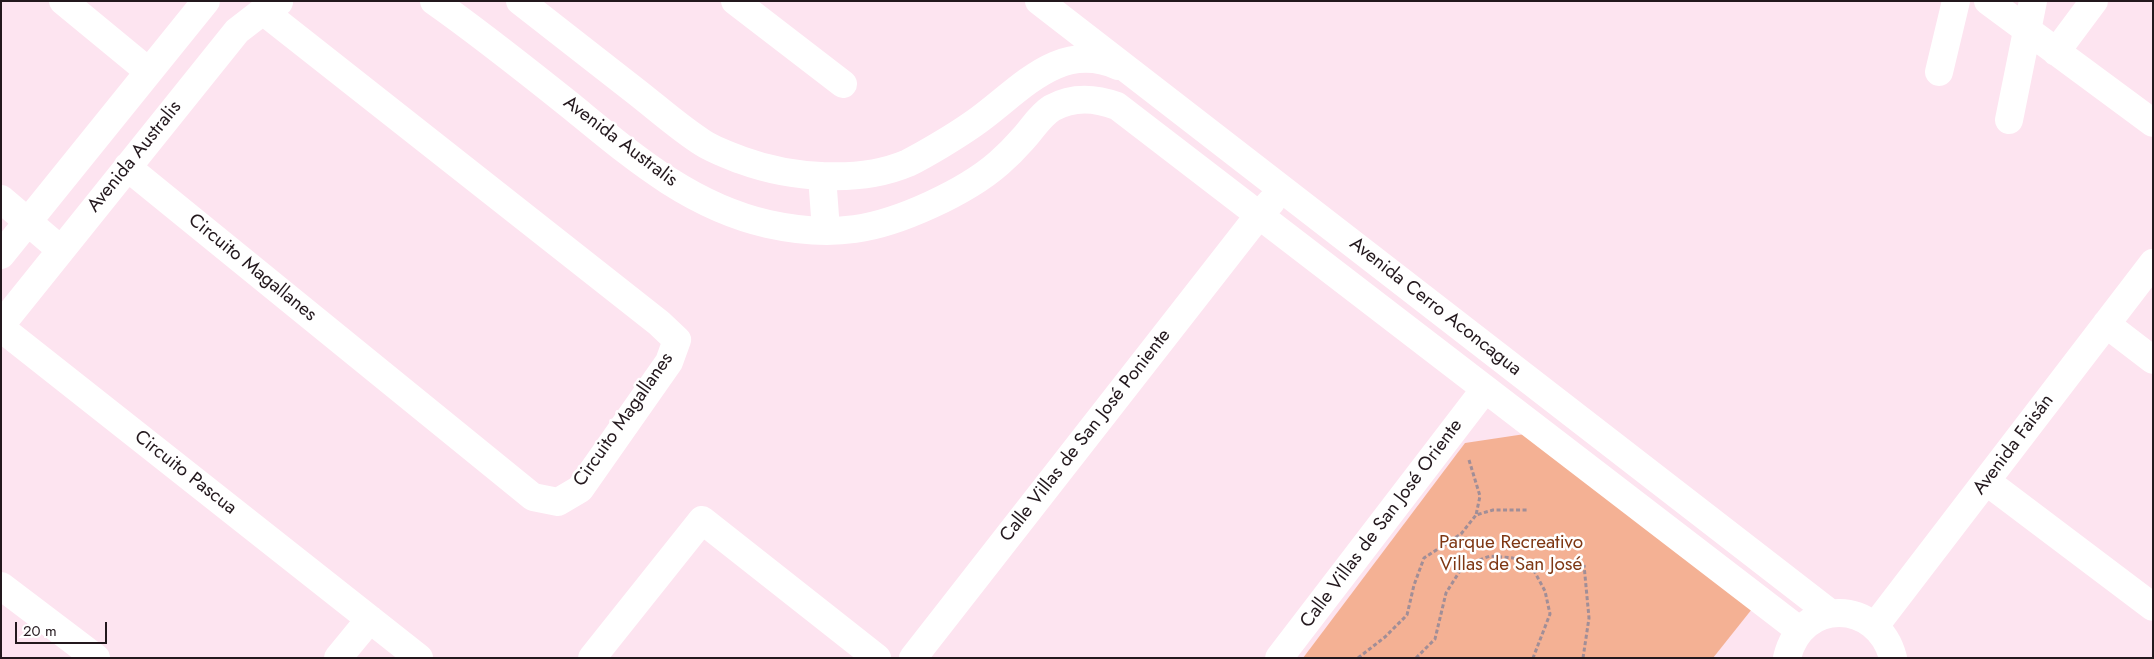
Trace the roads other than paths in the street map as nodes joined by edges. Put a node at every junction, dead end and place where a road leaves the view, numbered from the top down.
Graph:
1 (62, 1) edge
2 (206, 1) edge
3 (434, 1) edge
4 (520, 1) edge
5 (735, 1) edge
6 (1956, 1) edge
7 (1988, 1) edge
8 (2033, 1) edge
9 (2094, 1) edge
10 (1045, 5) edge
11 (272, 6) edge
12 (2027, 30) junction
13 (2056, 52) junction
14 (1064, 62) junction
15 (148, 72) junction
16 (1939, 72) dead end
17 (1135, 76) junction
18 (842, 84) dead end
19 (1074, 100) junction
20 (1117, 106) joint
21 (2009, 120) dead end
22 (2153, 123) edge
23 (127, 167) junction
24 (822, 176) junction
25 (1282, 190) junction
26 (1, 199) edge
27 (1258, 215) junction
28 (29, 221) junction
29 (826, 230) junction
30 (61, 250) junction
31 (1, 255) edge
32 (1376, 262) junction
33 (2153, 263) edge
34 (1353, 288) junction
35 (2106, 324) junction
36 (1, 327) edge
37 (2153, 360) edge
38 (1484, 390) junction
39 (1557, 402) junction
40 (1534, 427) junction
41 (1986, 481) junction
42 (1754, 554) junction
43 (1732, 579) junction
44 (1, 586) edge
45 (2153, 607) edge
46 (1830, 613) junction
47 (370, 619) junction
48 (1875, 626) junction
49 (1799, 630) junction
50 (96, 658) edge
51 (338, 658) edge
52 (419, 658) edge
53 (592, 658) edge
54 (877, 658) edge
55 (914, 658) edge
56 (1279, 658) edge
57 (1787, 658) edge
58 (1893, 658) edge

1 - 15 street
2 - 15 street
3 - 29 street, Avenida Australis
4 - 24 street
5 - 18 street
6 - 16 street
7 - 12 street
8 - 12 street
9 - 13 street
10 - 14 street
10 - 17 street, Avenida Cerro Aconcagua
11 - 23 street, Avenida Australis
11 - 23 street, Circuito Magallanes
12 - 13 street
12 - 21 street
13 - 22 street
14 - 17 street
14 - 19 street
14 - 24 street
15 - 28 street
17 - 25 street, Avenida Cerro Aconcagua
19 - 20 street, Avenida Australis
19 - 29 street, Avenida Australis
20 - 27 street, Avenida Cerro Aconcagua
23 - 30 street, Avenida Australis
24 - 29 street
25 - 27 street, Calle Villas de San José Poniente
25 - 32 street, Avenida Cerro Aconcagua
26 - 28 street
27 - 34 street, Avenida Cerro Aconcagua
27 - 55 street, Calle Villas de San José Poniente
28 - 30 street
28 - 31 street
30 - 36 street, Avenida Australis
32 - 34 street
32 - 39 street, Avenida Cerro Aconcagua
33 - 35 street, Avenida Faisán
34 - 38 street, Avenida Cerro Aconcagua
35 - 37 street
35 - 41 street, Avenida Faisán
36 - 47 street, Circuito Pascua
38 - 40 street, Avenida Cerro Aconcagua
38 - 56 street, Calle Villas de San José Oriente
39 - 40 street
39 - 42 street, Avenida Cerro Aconcagua
40 - 43 street, Avenida Cerro Aconcagua
41 - 45 street
41 - 48 street, Avenida Faisán
42 - 43 street
42 - 46 street, Avenida Cerro Aconcagua
43 - 49 street, Avenida Cerro Aconcagua
44 - 50 street
46 - 48 street
46 - 49 street
47 - 51 street
47 - 52 street, Circuito Pascua
48 - 58 street
49 - 57 street
53 - 54 street

